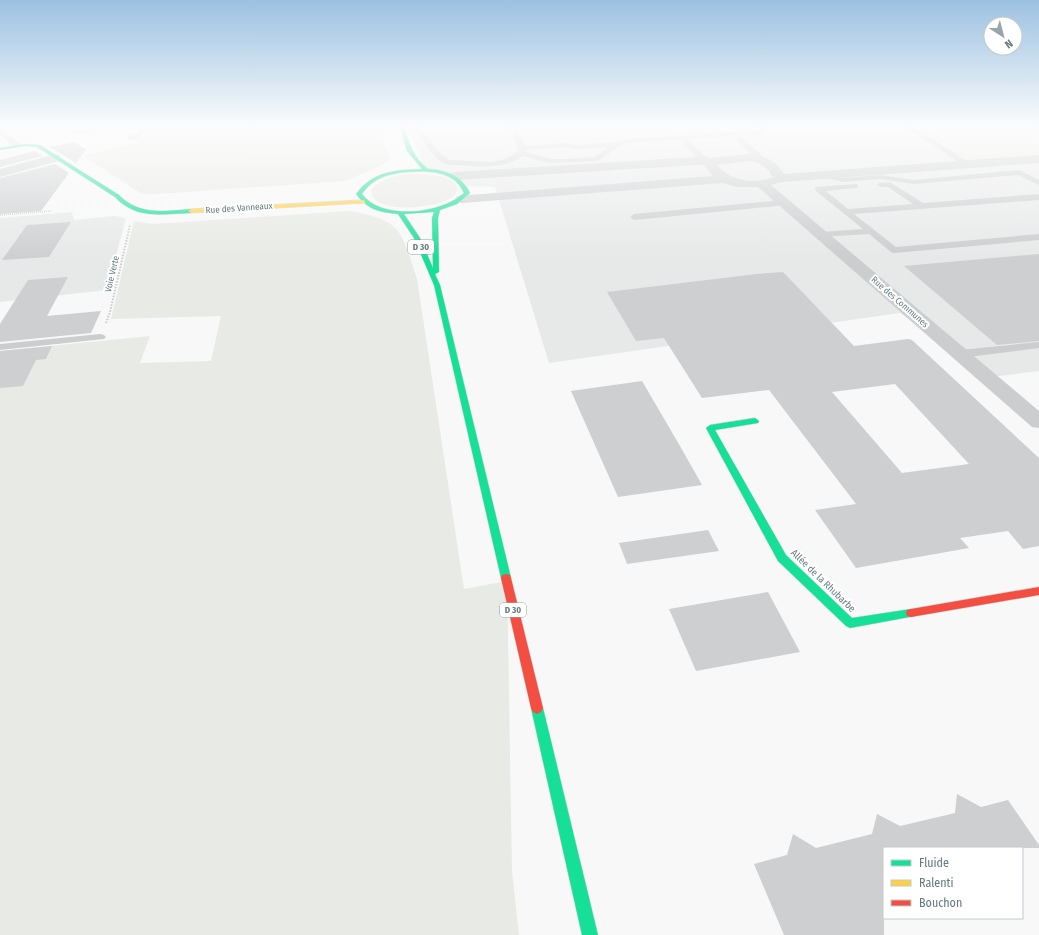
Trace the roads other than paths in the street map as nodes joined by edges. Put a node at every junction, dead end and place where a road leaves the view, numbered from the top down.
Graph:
1 (75, 171) edge
2 (391, 171) edge
3 (412, 171) edge
4 (429, 171) edge
5 (541, 171) edge
6 (716, 171) edge
7 (776, 171) edge
8 (876, 171) edge
9 (387, 174) junction
10 (825, 175) junction
11 (455, 176) junction
12 (780, 178) junction
13 (725, 179) junction
14 (762, 183) junction
15 (1039, 183) edge
16 (362, 187) junction
17 (349, 188) dead end
18 (1039, 197) edge
19 (120, 199) junction
20 (462, 199) junction
21 (142, 202) dead end
22 (363, 202) junction
23 (784, 203) junction
24 (921, 206) junction
25 (438, 209) junction
26 (846, 212) junction
27 (400, 213) junction
28 (634, 217) dead end
29 (870, 231) junction
30 (822, 235) junction
31 (1039, 237) edge
32 (437, 285) junction
33 (100, 337) road end
34 (1039, 346) edge
35 (0, 348) edge
36 (960, 354) junction
37 (755, 422) dead end
38 (1039, 422) edge
39 (1039, 591) edge
40 (590, 935) edge

1 - 19 main road, Rue des Vanneaux
2 - 9 main road
3 - 9 main road
4 - 11 main road
5 - 11 street
6 - 13 street
7 - 12 street
8 - 10 street
9 - 16 main road
10 - 12 street
10 - 15 lane
11 - 20 main road
12 - 14 street
13 - 14 street
13 - 20 street
14 - 23 street, Rue des Communes
16 - 17 main road
16 - 22 main road
18 - 24 lane
19 - 21 main road, Rue des Vanneaux
19 - 22 main road, Rue des Vanneaux
20 - 25 main road
22 - 27 main road
23 - 28 lane
23 - 30 street, Rue des Communes
24 - 26 lane
24 - 26 lane
25 - 27 main road
25 - 32 main road, D 30
26 - 29 lane
27 - 32 main road, D 30
29 - 30 lane
29 - 31 lane
30 - 36 street, Rue des Communes
32 - 40 main road, D 30
33 - 35 lane
34 - 36 lane
36 - 38 street, Rue des Communes
37 - 39 main road, Allée de la Rhubarbe

